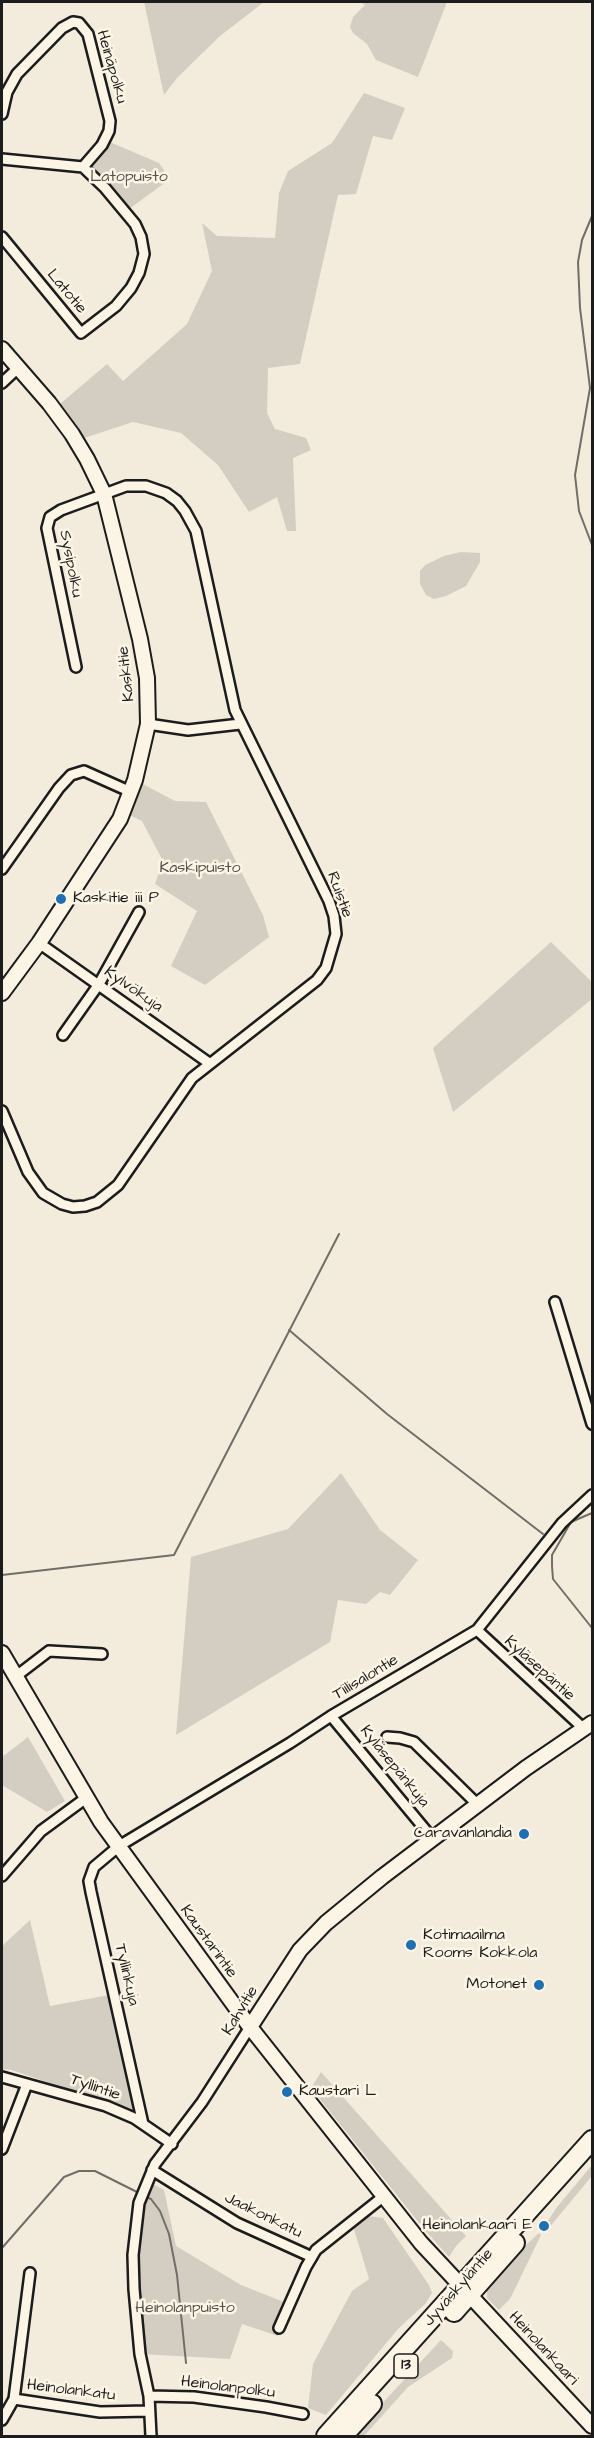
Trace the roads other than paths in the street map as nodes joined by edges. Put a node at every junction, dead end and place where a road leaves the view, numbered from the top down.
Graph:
1 (2, 114) edge
2 (2, 159) edge
3 (83, 167) junction
4 (2, 237) edge
5 (2, 349) edge
6 (19, 367) junction
7 (2, 382) edge
8 (100, 496) junction
9 (76, 667) dead end
10 (148, 724) junction
11 (240, 724) junction
12 (131, 792) junction
13 (2, 869) edge
14 (139, 912) dead end
15 (39, 943) junction
16 (99, 984) junction
17 (2, 993) edge
18 (63, 1035) dead end
19 (209, 1063) junction
20 (2, 1111) edge
21 (555, 1302) dead end
22 (592, 1424) edge
23 (592, 1495) edge
24 (477, 1630) junction
25 (2, 1653) edge
26 (102, 1654) dead end
27 (15, 1677) junction
28 (331, 1716) junction
29 (588, 1726) edge
30 (387, 1737) dead end
31 (86, 1798) junction
32 (478, 1805) junction
33 (433, 1839) junction
34 (119, 1846) junction
35 (2, 1876) edge
36 (250, 2027) junction
37 (2, 2077) edge
38 (27, 2084) junction
39 (143, 2124) junction
40 (592, 2140) edge
41 (172, 2144) junction
42 (2, 2149) edge
43 (592, 2154) edge
44 (152, 2170) junction
45 (384, 2196) junction
46 (312, 2257) junction
47 (30, 2273) dead end
48 (464, 2291) junction
49 (279, 2328) dead end
50 (149, 2396) junction
51 (14, 2399) junction
52 (148, 2411) junction
53 (303, 2414) dead end
54 (2, 2420) edge
55 (592, 2427) edge
56 (152, 2436) edge
57 (326, 2436) edge
58 (343, 2436) edge
59 (587, 2436) edge

1 - 3 street, Heinäpolku
2 - 3 street
3 - 4 street, Latotie
5 - 6 street, Kaskitie
6 - 7 street
6 - 8 street, Kaskitie
8 - 9 street, Sysipolku
8 - 10 street, Kaskitie
8 - 11 street, Ruistie
10 - 11 street
10 - 12 street, Kaskitie
11 - 19 street, Ruistie
12 - 13 street
12 - 15 street, Kaskitie
14 - 16 street
15 - 16 street, Kylvökuja
15 - 17 street, Kaskitie
16 - 18 street
16 - 19 street, Kylvökuja
19 - 20 street, Ruistie
21 - 22 street
23 - 24 street, Tiilisalontie
24 - 28 street, Tiilisalontie
24 - 29 street, Kyläsepäntie
25 - 27 street, Kaustarintie
26 - 27 street
27 - 31 street, Kaustarintie
28 - 33 street, Kyläsepänkuja
28 - 34 street, Tiilisalontie
29 - 32 street, Kahvitie
30 - 32 street
31 - 34 street, Kaustarintie
31 - 35 street
32 - 33 street, Kahvitie
33 - 36 street, Kahvitie
34 - 36 street, Kaustarintie
34 - 39 street, Tyllinkuja
36 - 41 street, Kahvitie
36 - 45 street, Kaustarintie
37 - 38 street, Tyllintie
38 - 39 street, Tyllintie
38 - 42 street
39 - 41 street, Tyllintie
40 - 48 highway, Jyväskyläntie / 13
41 - 44 street, Kahvitie
43 - 48 highway, Jyväskyläntie / 13
44 - 46 street, Jaakonkatu
44 - 50 street, Kahvitie
45 - 46 street, Jaakonkatu
45 - 48 street, Kaustarintie
46 - 49 street
47 - 51 street
48 - 55 street, Heinolankaari
48 - 57 highway, Jyväskyläntie / 13
48 - 58 highway, Jyväskyläntie / 13
50 - 52 street, Kahvitie
50 - 53 street, Heinolanpolku
51 - 52 street, Heinolankatu
51 - 54 street, Heinolankatu
52 - 56 street, Kahvitie
55 - 59 street

